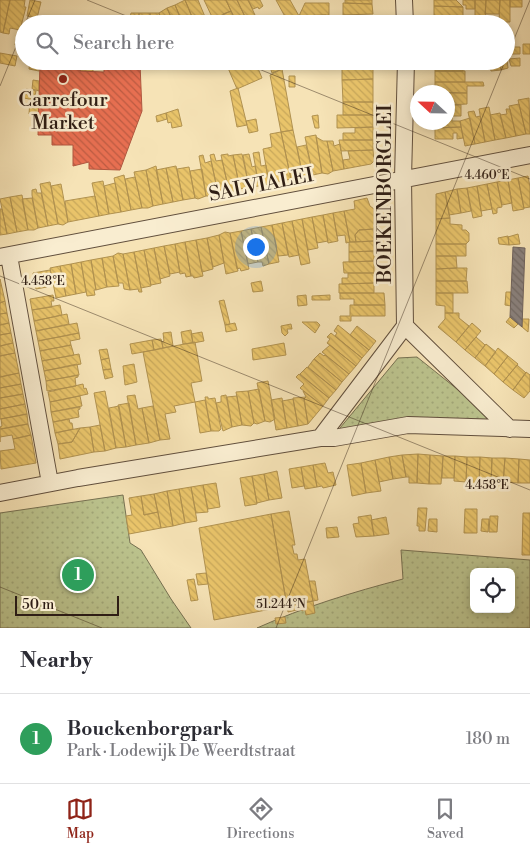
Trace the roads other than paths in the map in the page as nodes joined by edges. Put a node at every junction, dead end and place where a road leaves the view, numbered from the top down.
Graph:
1 (404, 0) edge
2 (405, 15) edge
3 (406, 70) edge
4 (530, 154) edge
5 (403, 178) junction
6 (5, 257) edge
7 (405, 326) junction
8 (510, 429) junction
9 (530, 429) edge
10 (320, 438) junction
11 (50, 483) junction
12 (0, 493) edge

1 - 2 street
3 - 5 street, BOEKENBORGLEI
4 - 5 street, SALVIALEI
5 - 6 street, SALVIALEI
5 - 7 street, BOEKENBORGLEI
6 - 11 street
7 - 8 street
7 - 10 street
8 - 9 street
8 - 10 street
10 - 11 street
11 - 12 street

